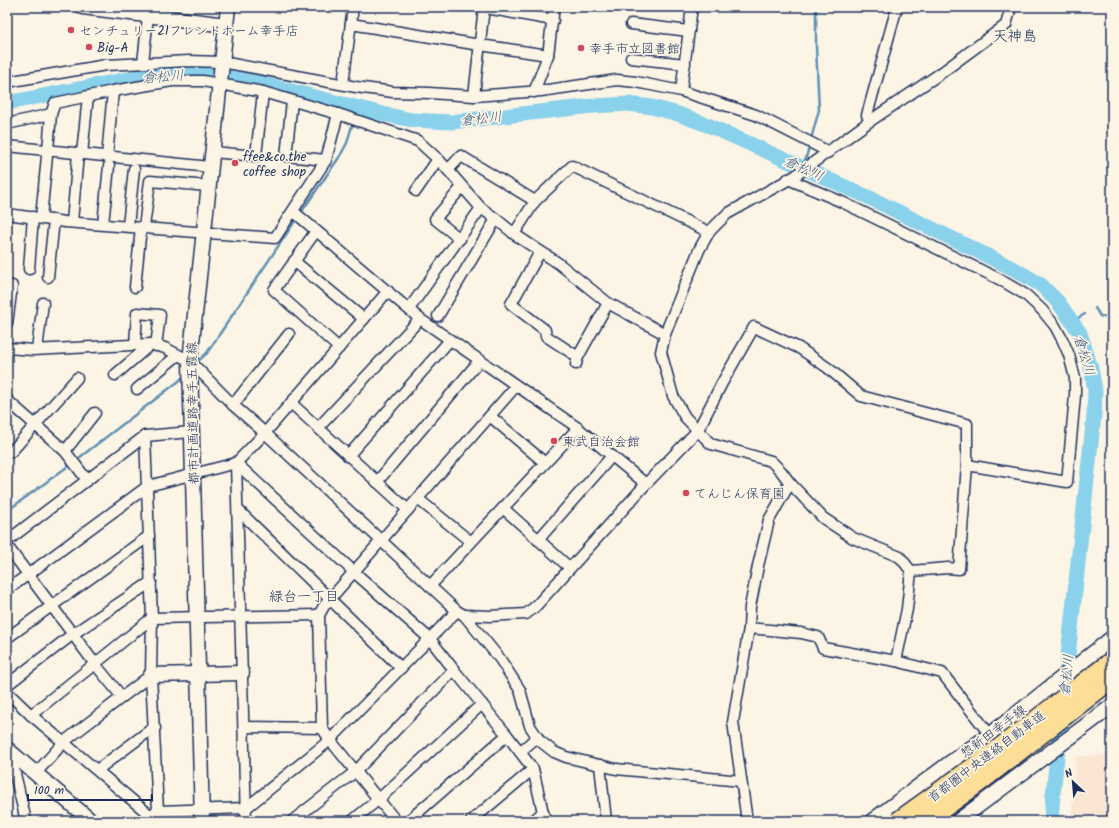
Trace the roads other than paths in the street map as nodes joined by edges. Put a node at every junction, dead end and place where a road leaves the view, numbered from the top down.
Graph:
1 (83, 7) edge
2 (228, 7) edge
3 (353, 7) edge
4 (480, 7) edge
5 (484, 7) edge
6 (554, 7) edge
7 (692, 7) edge
8 (897, 7) edge
9 (1011, 7) edge
10 (148, 11) edge
11 (553, 20) junction
12 (351, 24) junction
13 (631, 24) dead end
14 (226, 25) junction
15 (689, 31) junction
16 (480, 45) junction
17 (548, 55) junction
18 (631, 58) dead end
19 (143, 63) junction
20 (222, 64) junction
21 (684, 64) junction
22 (7, 82) edge
23 (220, 82) junction
24 (343, 84) junction
25 (113, 91) junction
26 (681, 91) junction
27 (262, 92) junction
28 (534, 92) junction
29 (88, 96) junction
30 (474, 96) junction
31 (292, 101) junction
32 (51, 114) junction
33 (338, 114) junction
34 (870, 121) junction
35 (7, 124) edge
36 (7, 146) edge
37 (212, 152) junction
38 (47, 153) junction
39 (828, 153) junction
40 (80, 154) junction
41 (438, 159) junction
42 (326, 160) junction
43 (108, 161) junction
44 (210, 167) junction
45 (134, 169) dead end
46 (448, 170) junction
47 (791, 178) junction
48 (208, 186) junction
49 (462, 187) junction
50 (416, 191) dead end
51 (536, 201) junction
52 (481, 208) junction
53 (293, 211) junction
54 (7, 214) edge
55 (37, 218) junction
56 (54, 220) junction
57 (496, 220) junction
58 (72, 222) junction
59 (103, 224) junction
60 (128, 226) junction
61 (143, 227) junction
62 (316, 230) junction
63 (203, 232) junction
64 (709, 232) junction
65 (514, 234) junction
66 (460, 238) junction
67 (540, 252) junction
68 (294, 261) junction
69 (29, 269) dead end
70 (48, 277) dead end
71 (12, 286) dead end
72 (135, 287) dead end
73 (388, 291) junction
74 (43, 303) dead end
75 (608, 303) junction
76 (409, 309) junction
77 (438, 316) dead end
78 (364, 318) junction
79 (420, 319) junction
80 (7, 324) edge
81 (289, 334) dead end
82 (665, 334) junction
83 (450, 340) junction
84 (135, 345) junction
85 (154, 345) junction
86 (7, 348) edge
87 (339, 348) junction
88 (37, 349) junction
89 (184, 358) junction
90 (480, 360) junction
91 (115, 375) dead end
92 (77, 378) dead end
93 (516, 386) junction
94 (137, 389) dead end
95 (291, 403) junction
96 (8, 404) edge
97 (233, 404) junction
98 (95, 413) dead end
99 (490, 416) junction
100 (35, 424) junction
101 (318, 428) junction
102 (578, 428) junction
103 (698, 430) junction
104 (191, 432) junction
105 (265, 433) junction
106 (145, 436) junction
107 (65, 451) junction
108 (11, 452) dead end
109 (348, 456) junction
110 (612, 456) junction
111 (236, 463) junction
112 (546, 463) junction
113 (967, 465) junction
114 (192, 474) junction
115 (87, 480) junction
116 (377, 482) junction
117 (790, 483) junction
118 (646, 484) junction
119 (148, 486) junction
120 (418, 499) junction
121 (503, 508) junction
122 (238, 510) junction
123 (408, 510) junction
124 (149, 536) junction
125 (538, 540) junction
126 (7, 541) edge
127 (381, 541) junction
128 (471, 542) junction
129 (7, 546) edge
130 (570, 568) junction
131 (911, 571) junction
132 (354, 572) junction
133 (27, 574) junction
134 (151, 582) junction
135 (430, 586) junction
136 (7, 590) edge
137 (329, 600) junction
138 (51, 605) junction
139 (460, 613) junction
140 (319, 615) junction
141 (241, 616) junction
142 (197, 617) junction
143 (152, 618) junction
144 (749, 628) junction
145 (73, 634) junction
146 (7, 638) edge
147 (1112, 638) edge
148 (430, 639) junction
149 (896, 661) junction
150 (1112, 661) edge
151 (95, 664) junction
152 (402, 668) junction
153 (454, 670) junction
154 (242, 673) junction
155 (198, 674) junction
156 (151, 675) junction
157 (1112, 679) edge
158 (7, 685) edge
159 (7, 692) edge
160 (122, 697) junction
161 (482, 704) junction
162 (1112, 706) edge
163 (31, 715) junction
164 (244, 726) junction
165 (155, 728) junction
166 (322, 728) junction
167 (507, 735) junction
168 (990, 735) junction
169 (537, 737) junction
170 (330, 740) junction
171 (64, 742) junction
172 (11, 752) edge
173 (520, 752) junction
174 (600, 765) junction
175 (532, 769) junction
176 (97, 770) junction
177 (356, 771) junction
178 (36, 773) junction
179 (1020, 775) junction
180 (741, 781) junction
181 (379, 799) junction
182 (246, 808) junction
183 (152, 816) edge
184 (202, 816) edge
185 (544, 817) edge
186 (26, 821) edge
187 (91, 821) edge
188 (246, 821) edge
189 (292, 821) edge
190 (352, 821) edge
191 (396, 821) edge
192 (408, 821) edge
193 (471, 821) edge
194 (533, 821) edge
195 (606, 821) edge
196 (746, 821) edge
197 (872, 821) edge
198 (898, 821) edge
199 (926, 821) edge
200 (958, 821) edge

1 - 10 street
2 - 14 street, 都市計画道路幸手五霞線
3 - 12 street
4 - 5 street
5 - 11 street
5 - 16 street
6 - 11 street
7 - 15 street
8 - 34 street
9 - 34 street
10 - 14 street
10 - 19 street
11 - 17 street
12 - 16 street
12 - 24 street
13 - 15 street
14 - 20 street, 都市計画道路幸手五霞線
15 - 21 street
16 - 17 street
16 - 30 street
17 - 28 street
18 - 21 street
19 - 20 street
19 - 22 street
20 - 23 street, 都市計画道路幸手五霞線
20 - 24 street
21 - 26 street
23 - 25 street
23 - 27 street
23 - 37 street, 都市計画道路幸手五霞線
24 - 30 street
25 - 29 street
25 - 43 street
26 - 28 street
26 - 39 street
27 - 31 street
27 - 37 street
28 - 30 street
29 - 32 street
29 - 40 street
31 - 33 street
31 - 42 street
32 - 35 street
32 - 38 street
33 - 41 street
33 - 42 street
34 - 39 street
36 - 38 street
37 - 44 street, 都市計画道路幸手五霞線
38 - 40 street
38 - 55 street
39 - 47 street
40 - 43 street
40 - 58 street
41 - 46 street
41 - 50 street
42 - 53 street
43 - 44 street
43 - 59 street
44 - 48 street, 都市計画道路幸手五霞線
45 - 60 street
46 - 49 street
46 - 51 street
47 - 64 street
47 - 113 street
48 - 61 street
48 - 63 street, 都市計画道路幸手五霞線
49 - 52 street
49 - 66 street
51 - 64 street
51 - 65 street
52 - 57 street
52 - 66 street
53 - 62 street
53 - 63 street
54 - 55 street
55 - 56 street
55 - 69 street
56 - 58 street
56 - 70 street
57 - 65 street
57 - 77 street
58 - 59 street
59 - 60 street
60 - 61 street
61 - 63 street
61 - 72 street
62 - 68 street
62 - 73 street
63 - 89 street, 都市計画道路幸手五霞線
64 - 82 street
65 - 67 street
66 - 76 street
67 - 75 street
67 - 75 street
68 - 78 street
68 - 87 street
71 - 80 street
73 - 76 street
73 - 78 street
74 - 88 street
75 - 82 street
76 - 79 street
78 - 87 street
79 - 83 street
79 - 101 street
81 - 97 street
82 - 103 street
83 - 90 street
83 - 109 street
84 - 85 street
84 - 85 street
84 - 88 street
85 - 89 street
85 - 91 street
86 - 88 street
87 - 95 street
89 - 94 street
89 - 97 street
89 - 104 street, 都市計画道路幸手五霞線
90 - 93 street
90 - 116 street
92 - 100 street
93 - 99 street
93 - 102 street
95 - 101 street
95 - 105 street
96 - 100 street
97 - 105 street
98 - 107 street
99 - 112 street
99 - 120 street
100 - 107 street
100 - 108 street
101 - 109 street
102 - 110 street
102 - 112 street
103 - 113 street
103 - 117 street
103 - 118 street
104 - 106 street
104 - 114 street, 都市計画道路幸手五霞線
105 - 111 street
105 - 127 street
106 - 115 street
106 - 119 street
107 - 115 street
109 - 116 street
110 - 118 street
110 - 125 street
111 - 114 street
111 - 122 street
111 - 132 street
112 - 121 street
113 - 131 street
114 - 119 street
114 - 142 street, 都市計画道路幸手五霞線
115 - 126 street
116 - 123 street
117 - 131 street
117 - 144 street
118 - 130 street
119 - 124 street
119 - 133 street
120 - 123 street
120 - 128 street
121 - 125 street
121 - 128 street
122 - 137 street
122 - 141 street
123 - 127 street
124 - 134 street
124 - 138 street
125 - 130 street
127 - 132 street
127 - 135 street
128 - 135 street
129 - 133 street
130 - 139 street
131 - 149 street
132 - 137 street
132 - 148 street
133 - 136 street
133 - 138 street
134 - 143 street
134 - 145 street
135 - 139 street
137 - 140 street
137 - 152 street
138 - 145 street
138 - 146 street
139 - 148 street
139 - 169 street
140 - 141 street
140 - 166 street
141 - 142 street
141 - 154 street
142 - 143 street
142 - 155 street, 都市計画道路幸手五霞線
143 - 151 street
143 - 156 street
144 - 149 street
144 - 180 street
145 - 151 street
145 - 158 street
147 - 168 street, 惣新田幸手線
148 - 152 street
148 - 153 street
149 - 168 street
150 - 198 highway, 首都圏中央連絡自動車道, bridge
151 - 160 street
151 - 163 street
152 - 170 street
153 - 161 street
153 - 177 street
154 - 155 street
154 - 164 street
155 - 156 street
155 - 184 street, 都市計画道路幸手五霞線
156 - 160 street
156 - 165 street
157 - 199 highway, 首都圏中央連絡自動車道, bridge
159 - 163 street
160 - 171 street
161 - 167 street
161 - 181 street
162 - 179 street
163 - 171 street
164 - 166 street
164 - 182 street
165 - 176 street
165 - 183 street
166 - 170 street
167 - 173 street
167 - 192 street
168 - 179 street
168 - 197 street, 惣新田幸手線
169 - 173 street
169 - 174 street
170 - 177 street
170 - 182 street
171 - 176 street
171 - 178 street
172 - 178 street
172 - 186 street
173 - 175 street
174 - 180 street
174 - 195 street
175 - 185 street
175 - 193 street
176 - 183 street
177 - 181 street
177 - 189 street
178 - 187 street
179 - 200 street
180 - 196 street
181 - 190 street
181 - 191 street
182 - 184 street
182 - 188 street
183 - 184 street
185 - 194 street

